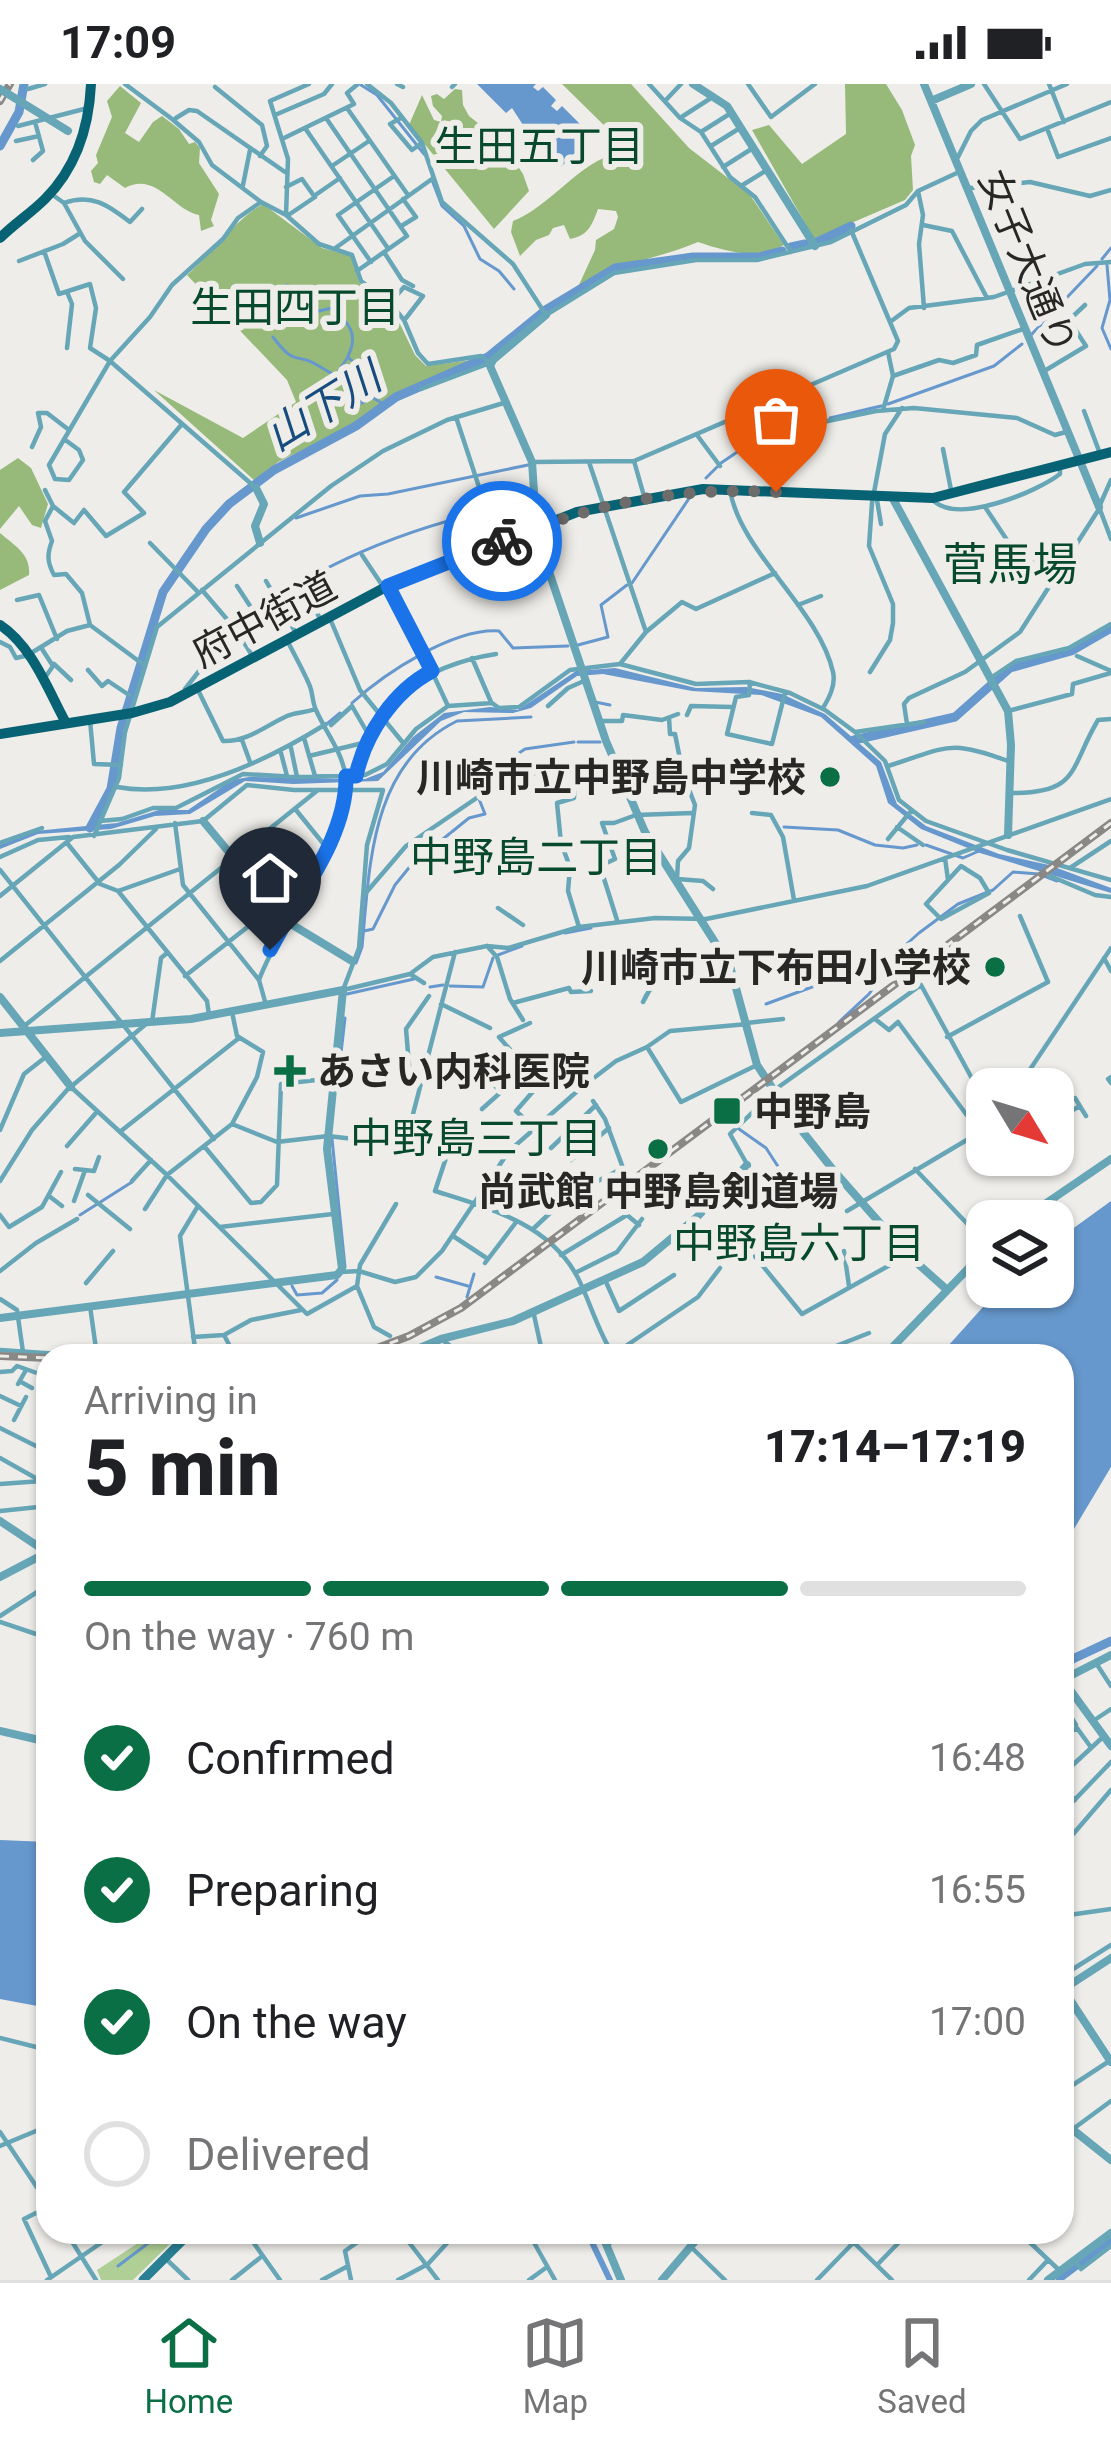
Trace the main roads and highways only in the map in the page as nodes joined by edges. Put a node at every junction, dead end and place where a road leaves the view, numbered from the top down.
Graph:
1 (92, 84) edge
2 (0, 238) edge
3 (1106, 453) edge
4 (4, 634) edge
5 (29, 655) junction
6 (65, 723) junction
7 (0, 734) edge
8 (179, 2244) edge
9 (142, 2280) edge

1 - 2 main road
3 - 6 main road, 府中街道
4 - 5 main road
5 - 6 main road
5 - 6 main road
6 - 7 main road, 府中街道
8 - 9 main road

